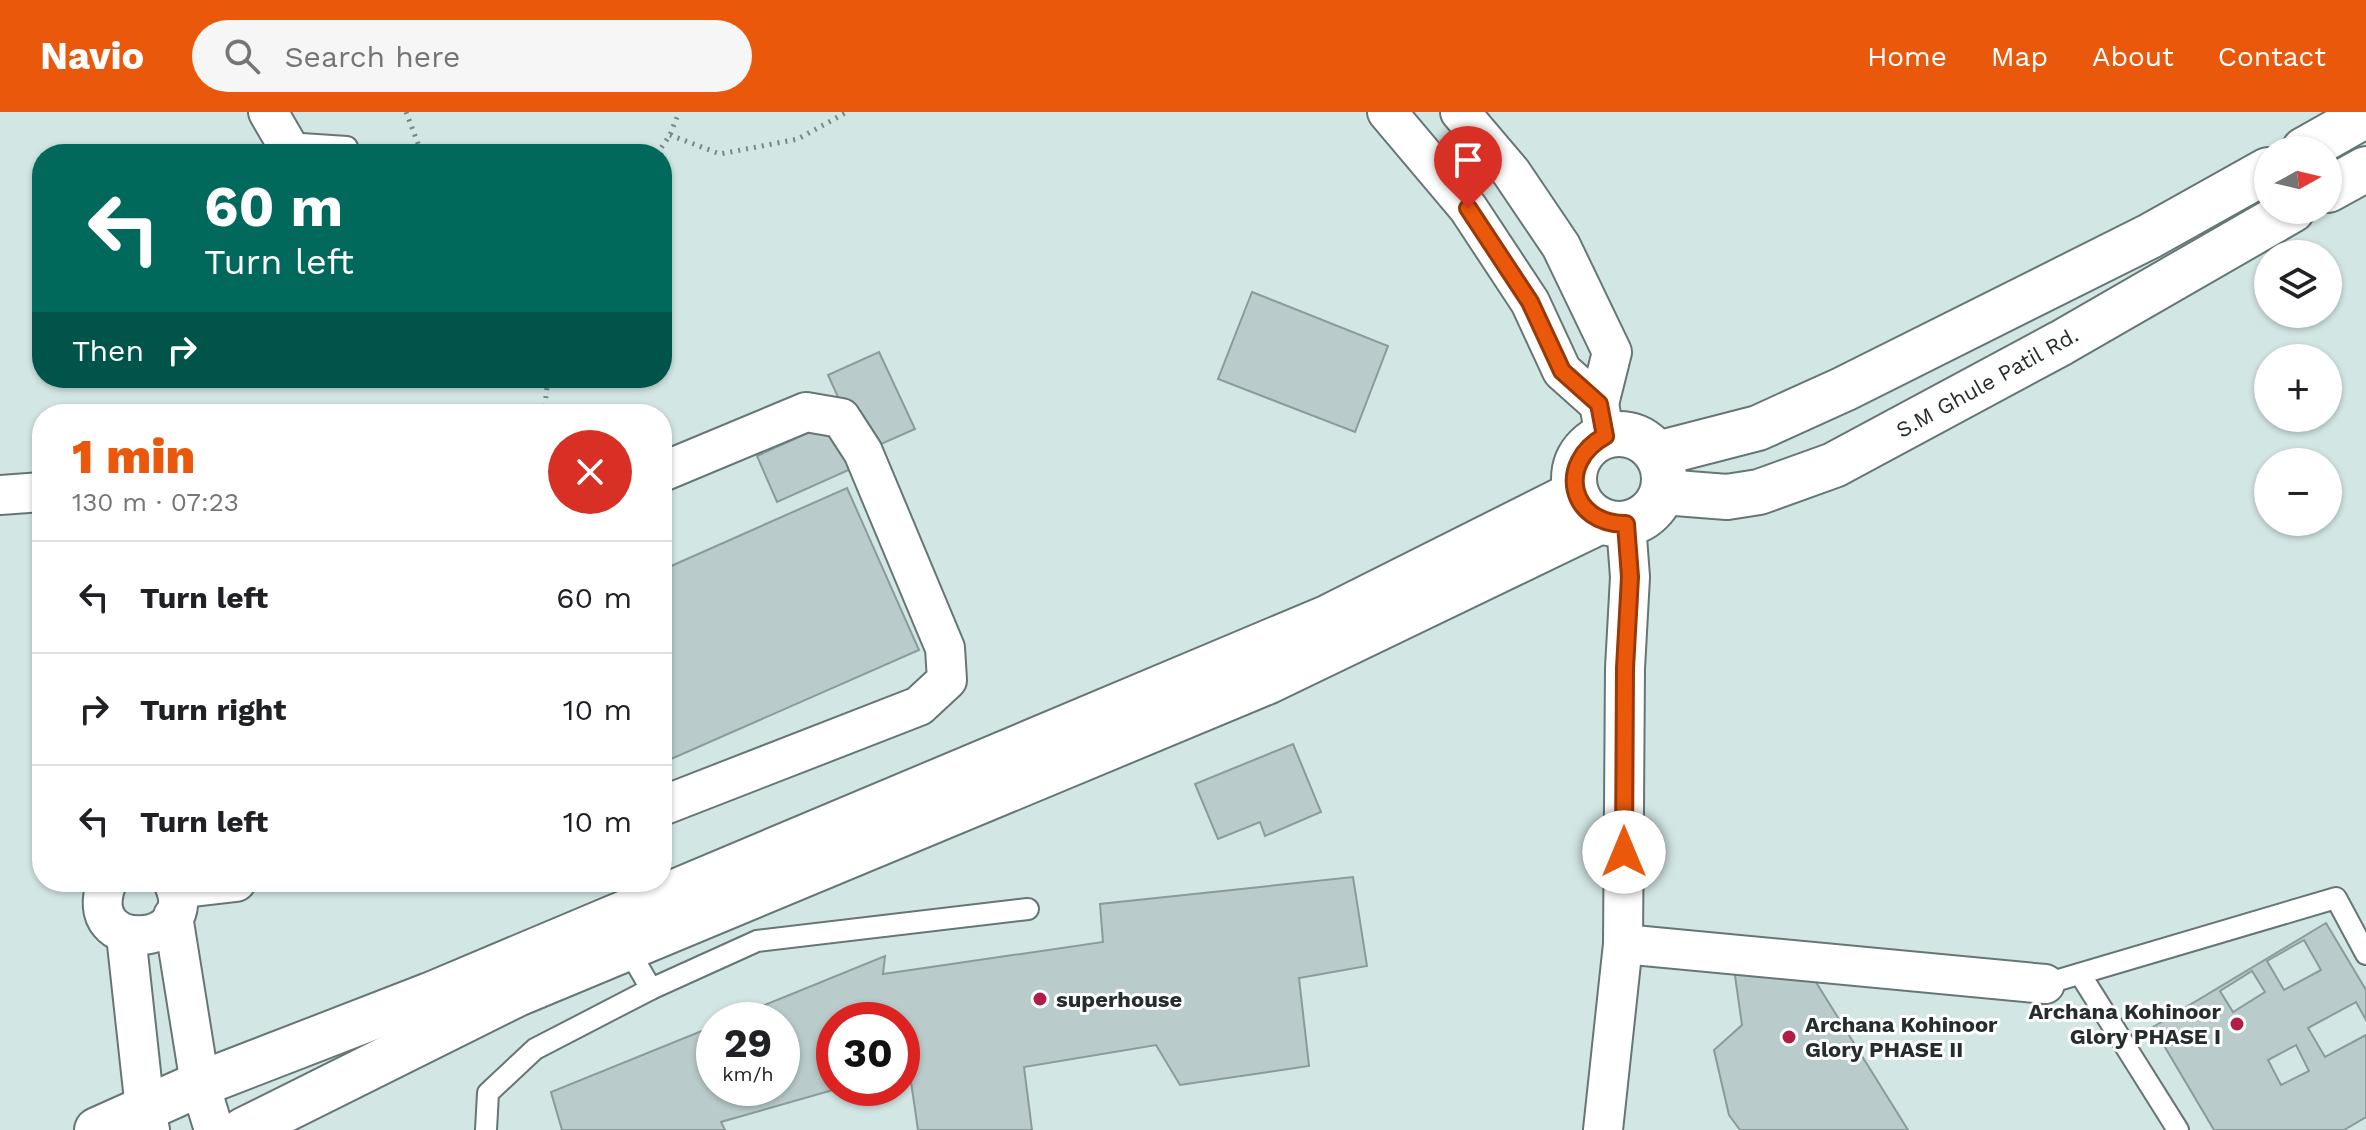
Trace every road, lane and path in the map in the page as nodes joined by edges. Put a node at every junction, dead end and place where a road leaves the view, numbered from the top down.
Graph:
1 (406, 112) edge
2 (679, 112) edge
3 (847, 112) edge
4 (1387, 112) edge
5 (1460, 112) edge
6 (2366, 115) edge
7 (670, 135) junction
8 (281, 136) edge
9 (2329, 136) edge
10 (329, 144) edge
11 (418, 144) edge
12 (664, 144) edge
13 (2366, 169) edge
14 (2254, 178) edge
15 (2342, 182) edge
16 (2268, 224) edge
17 (1602, 420) junction
18 (672, 468) edge
19 (1660, 473) junction
20 (32, 493) edge
21 (0, 495) edge
22 (1601, 512) junction
23 (672, 802) edge
24 (105, 892) edge
25 (174, 896) edge
26 (1028, 909) dead end
27 (126, 935) junction
28 (1623, 944) junction
29 (627, 947) junction
30 (2366, 954) edge
31 (2062, 979) junction
32 (651, 989) junction
33 (438, 1013) junction
34 (200, 1084) junction
35 (148, 1119) edge
36 (97, 1130) edge
37 (214, 1130) edge
38 (244, 1130) edge
39 (486, 1130) edge
40 (1603, 1130) edge
41 (2178, 1130) edge

1 - 11 path
2 - 7 path
3 - 7 path
4 - 17 street
5 - 17 street
6 - 9 street
7 - 12 path
8 - 10 lane
13 - 15 street
14 - 19 street
16 - 19 street, S.M Ghule Patil Rd.
17 - 19 street
17 - 22 street
18 - 23 street
19 - 22 street
20 - 21 street
22 - 28 street
22 - 29 street
22 - 33 street
24 - 27 street
25 - 27 street
25 - 34 street
26 - 32 lane
27 - 35 street
28 - 31 street
28 - 40 street
29 - 32 lane
29 - 33 street
30 - 31 lane
31 - 41 lane
32 - 39 lane
33 - 34 street
33 - 38 street
34 - 35 street
34 - 37 street
35 - 36 street

